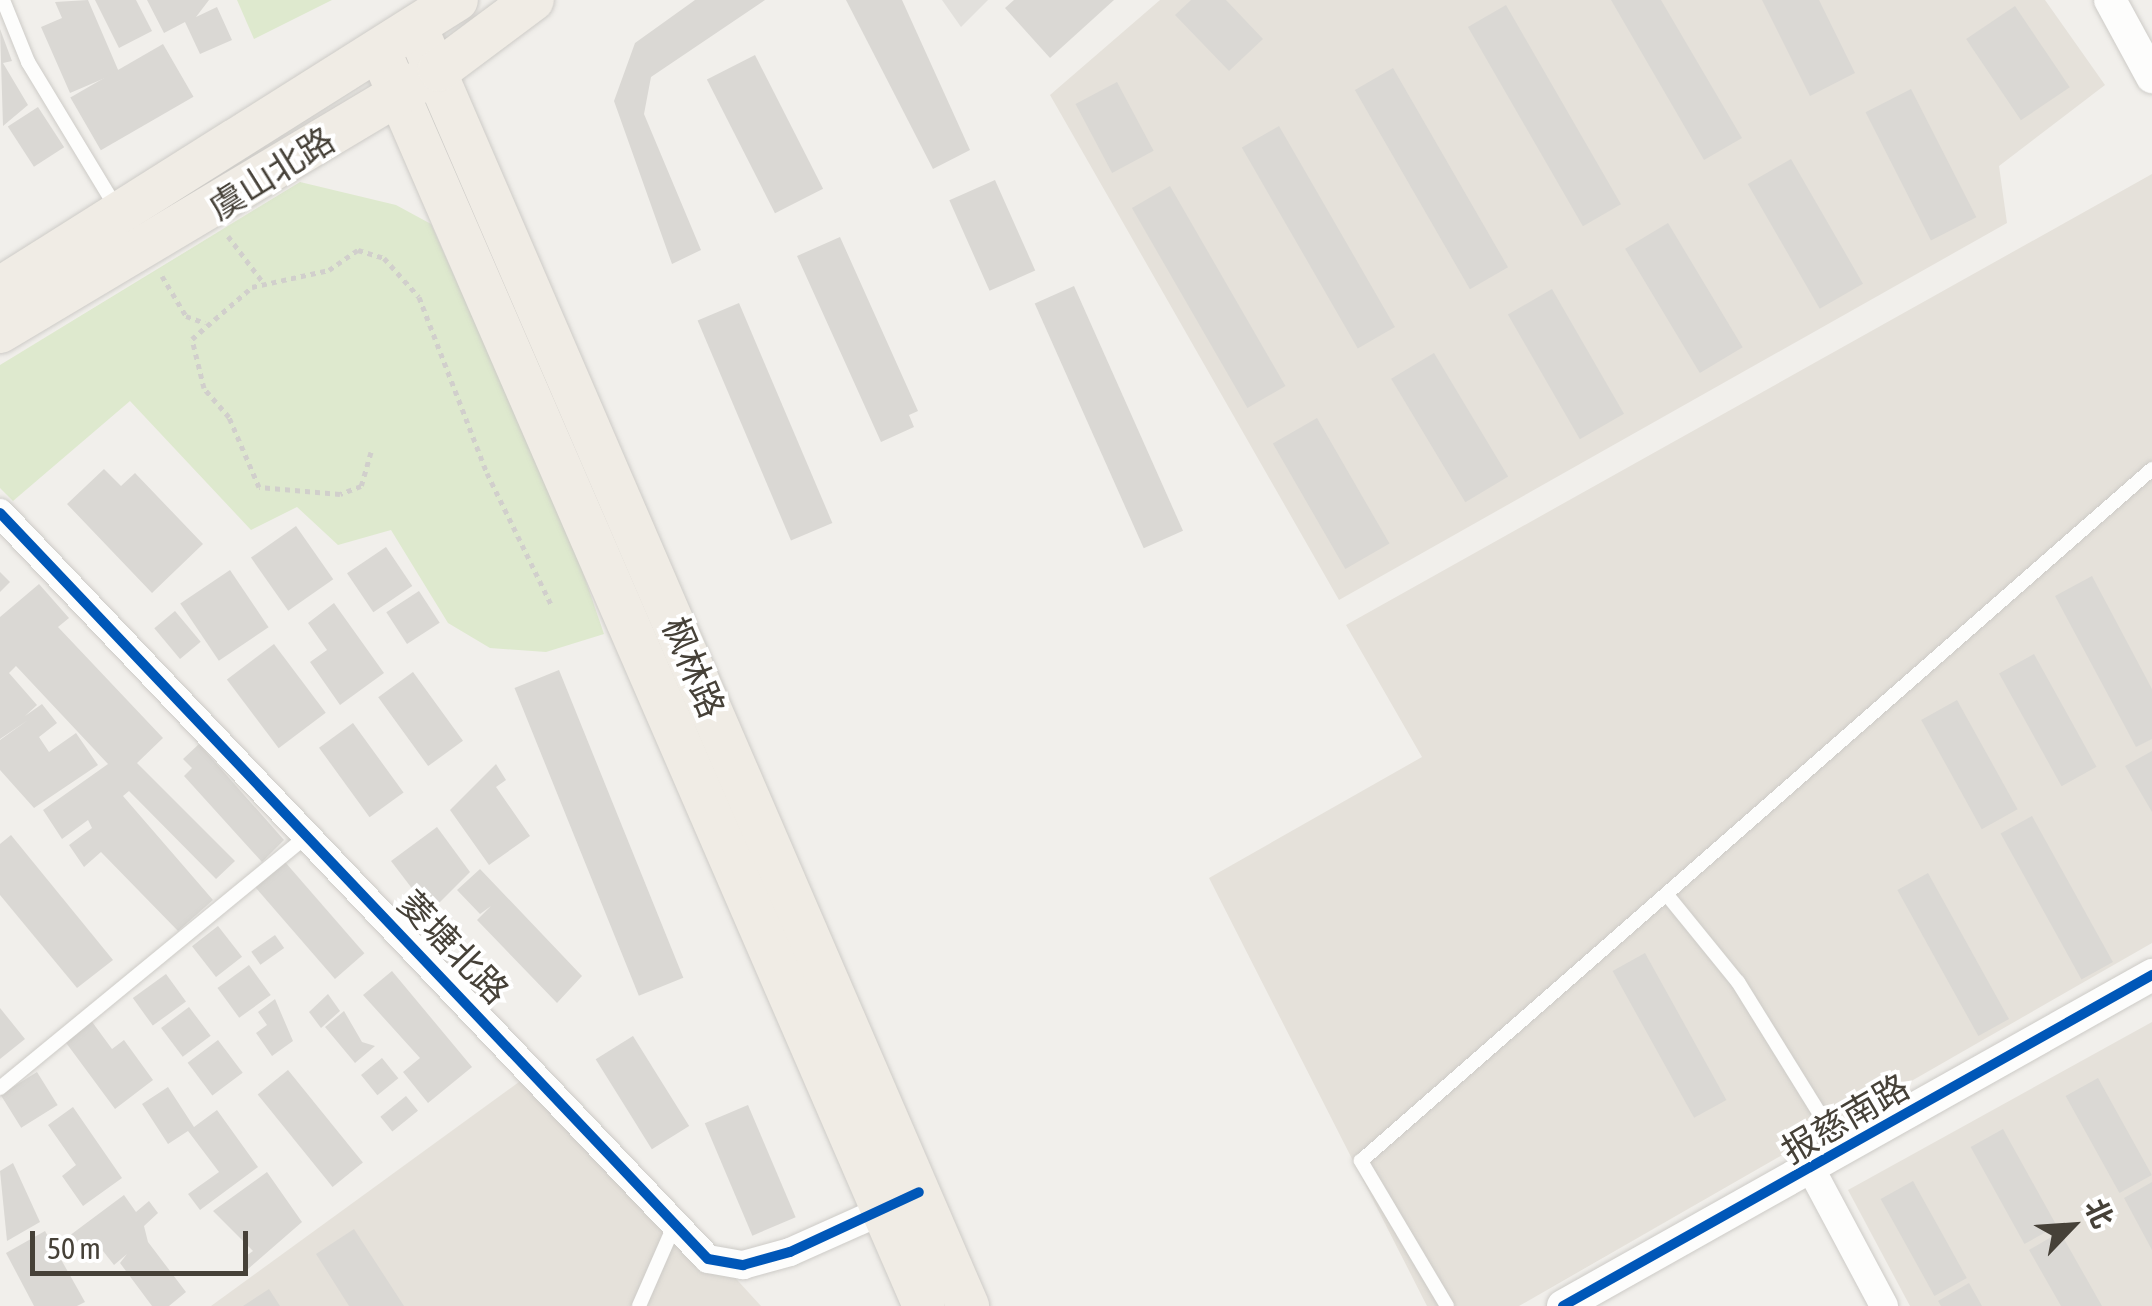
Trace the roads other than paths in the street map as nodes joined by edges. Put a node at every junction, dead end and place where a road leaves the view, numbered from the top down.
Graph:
1 (3, 0) edge
2 (533, 0) edge
3 (2110, 0) edge
4 (443, 9) edge
5 (382, 56) junction
6 (440, 70) junction
7 (2152, 77) edge
8 (400, 94) junction
9 (136, 233) junction
10 (0, 288) edge
11 (0, 332) edge
12 (2152, 468) edge
13 (0, 513) edge
14 (307, 836) junction
15 (1668, 896) junction
16 (2152, 974) edge
17 (0, 1088) edge
18 (1842, 1152) junction
19 (1811, 1170) junction
20 (901, 1202) junction
21 (672, 1228) junction
22 (639, 1306) edge
23 (924, 1306) edge
24 (968, 1306) edge
25 (1447, 1306) edge
26 (1563, 1306) edge
27 (1884, 1306) edge

1 - 9 lane
2 - 6 main road, 虞山北路
3 - 7 street
4 - 5 main road, 虞山北路
4 - 6 main road, 枫林路
5 - 8 main road, 枫林路
5 - 9 main road, 虞山北路
6 - 8 main road, 虞山北路
6 - 20 main road, 枫林路
8 - 9 main road, 虞山北路
8 - 20 main road, 枫林路
9 - 10 main road, 虞山北路
9 - 11 main road, 虞山北路
12 - 15 lane
13 - 14 street, 菱塘北路
14 - 17 lane
14 - 21 street, 菱塘北路
15 - 18 lane
15 - 25 lane
16 - 18 street, 报慈南路
18 - 19 street, 报慈南路
19 - 26 street, 报慈南路
19 - 27 street
20 - 21 street, 菱塘北路
20 - 23 main road, 枫林路
20 - 24 main road, 枫林路
21 - 22 lane

